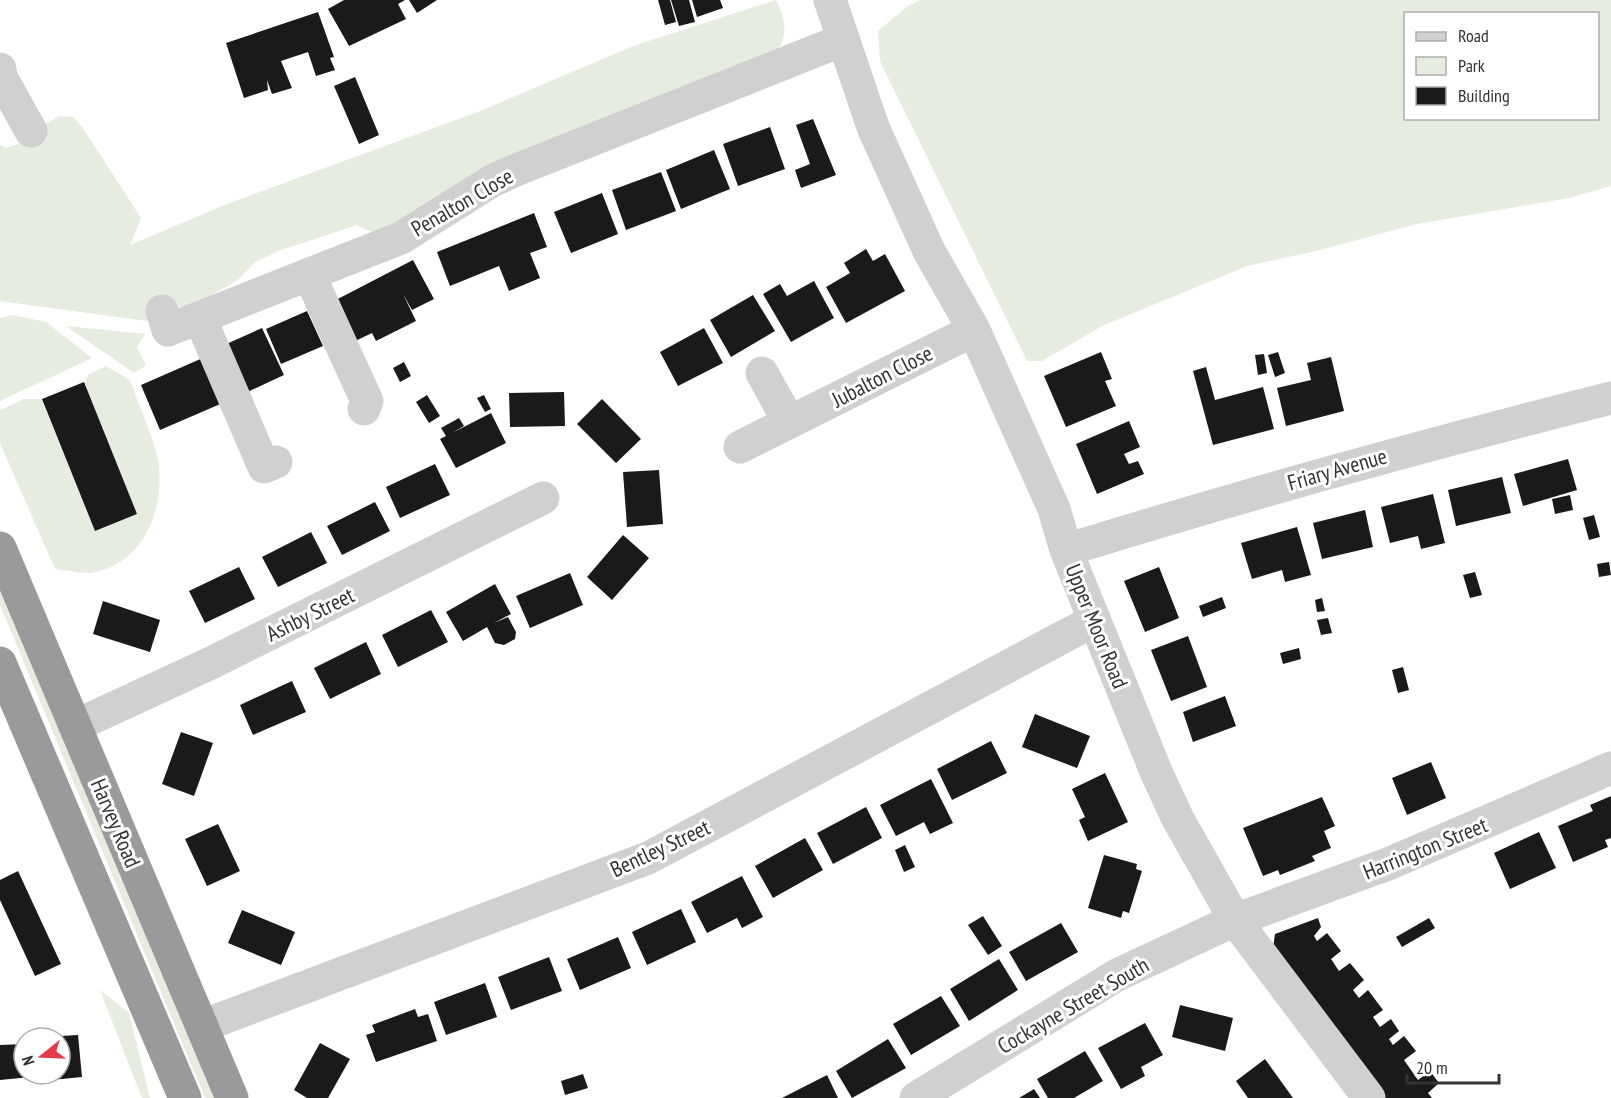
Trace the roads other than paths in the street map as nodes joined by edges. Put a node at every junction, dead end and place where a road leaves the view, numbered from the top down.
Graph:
1 (830, 0) edge
2 (843, 40) junction
3 (0, 69) edge
4 (31, 131) dead end
5 (309, 274) junction
6 (162, 311) dead end
7 (200, 318) junction
8 (974, 330) junction
9 (762, 373) dead end
10 (1611, 398) edge
11 (364, 409) dead end
12 (789, 422) junction
13 (740, 447) dead end
14 (276, 462) dead end
15 (543, 498) dead end
16 (0, 548) edge
17 (1066, 550) junction
18 (1095, 620) junction
19 (0, 663) edge
20 (7, 699) edge
21 (75, 726) junction
22 (1611, 768) edge
23 (1235, 920) junction
24 (202, 1026) junction
25 (185, 1098) edge
26 (232, 1098) edge
27 (916, 1098) edge
28 (1369, 1098) edge

1 - 2 street, Upper Moor Road
2 - 5 street, Penalton Close
2 - 8 street, Upper Moor Road
3 - 4 street
5 - 7 street, Penalton Close
5 - 11 street
6 - 7 street, Penalton Close
7 - 14 street
8 - 12 street, Jubalton Close
8 - 17 street, Upper Moor Road
9 - 12 street
10 - 17 street, Friary Avenue
12 - 13 street, Jubalton Close
15 - 21 street, Ashby Street
16 - 21 highway, Harvey Road
17 - 18 street, Upper Moor Road
18 - 23 street, Upper Moor Road
18 - 24 street, Bentley Street
19 - 20 highway, Harvey Road
20 - 25 highway, Harvey Road
21 - 24 highway, Harvey Road
22 - 23 street, Harrington Street
23 - 27 street, Cockayne Street South
23 - 28 street, Upper Moor Road
24 - 26 highway, Harvey Road

